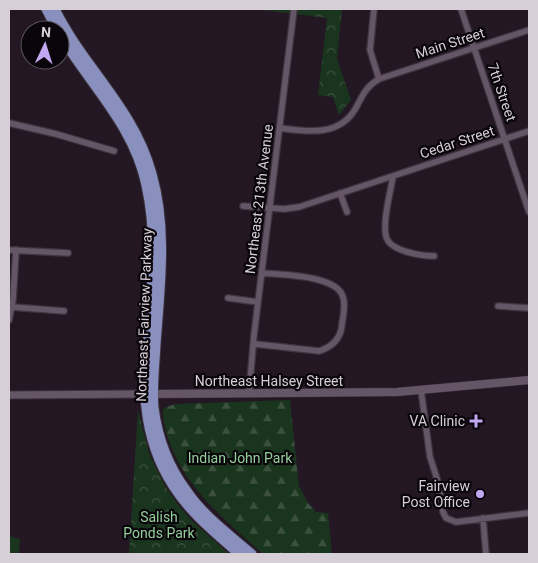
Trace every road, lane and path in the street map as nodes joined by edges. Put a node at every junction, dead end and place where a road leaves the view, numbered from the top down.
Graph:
1 (55, 9) edge
2 (294, 9) edge
3 (374, 9) edge
4 (461, 9) edge
5 (529, 30) edge
6 (474, 48) junction
7 (70, 50) edge
8 (379, 79) junction
9 (9, 123) edge
10 (280, 128) junction
11 (529, 131) edge
12 (505, 139) junction
13 (114, 152) dead end
14 (393, 176) junction
15 (340, 193) junction
16 (243, 206) dead end
17 (270, 209) junction
18 (347, 212) dead end
19 (529, 212) edge
20 (9, 250) edge
21 (16, 250) junction
22 (68, 253) dead end
23 (434, 256) dead end
24 (262, 273) junction
25 (228, 298) dead end
26 (258, 302) junction
27 (498, 306) dead end
28 (12, 307) junction
29 (529, 308) edge
30 (64, 311) dead end
31 (9, 320) edge
32 (255, 344) junction
33 (529, 380) edge
34 (421, 390) junction
35 (249, 393) junction
36 (149, 394) junction
37 (9, 395) edge
38 (529, 512) edge
39 (483, 518) junction
40 (239, 554) edge
41 (252, 554) edge
42 (486, 554) edge

1 - 36 main road, Northeast Fairview Parkway
2 - 10 street, Northeast 213th Avenue
3 - 8 street
4 - 6 street, 7th Street
5 - 6 street, Main Street
6 - 8 street, Main Street
6 - 12 street, 7th Street
7 - 36 main road, Northeast Fairview Parkway
8 - 10 street
9 - 13 street
10 - 17 street, Northeast 213th Avenue
11 - 12 street, Cedar Street
12 - 14 street, Cedar Street
12 - 19 street, 7th Street
14 - 15 street, Cedar Street
14 - 23 street
15 - 17 street, Cedar Street
15 - 18 street
16 - 17 street, Cedar Street
17 - 24 street, Northeast 213th Avenue
20 - 21 street
21 - 22 street
21 - 28 street
24 - 26 street, Northeast 213th Avenue
24 - 32 street
25 - 26 street
26 - 32 street, Northeast 213th Avenue
27 - 29 street
28 - 30 street
28 - 31 street
32 - 35 street, Northeast 213th Avenue
33 - 34 main road, Northeast Halsey Street
34 - 35 main road, Northeast Halsey Street
34 - 39 street
35 - 36 main road, Northeast Halsey Street
36 - 37 street, Northeast Halsey Street
36 - 40 main road, Northeast Fairview Parkway
36 - 41 main road, Northeast Fairview Parkway
38 - 39 street
39 - 42 street

